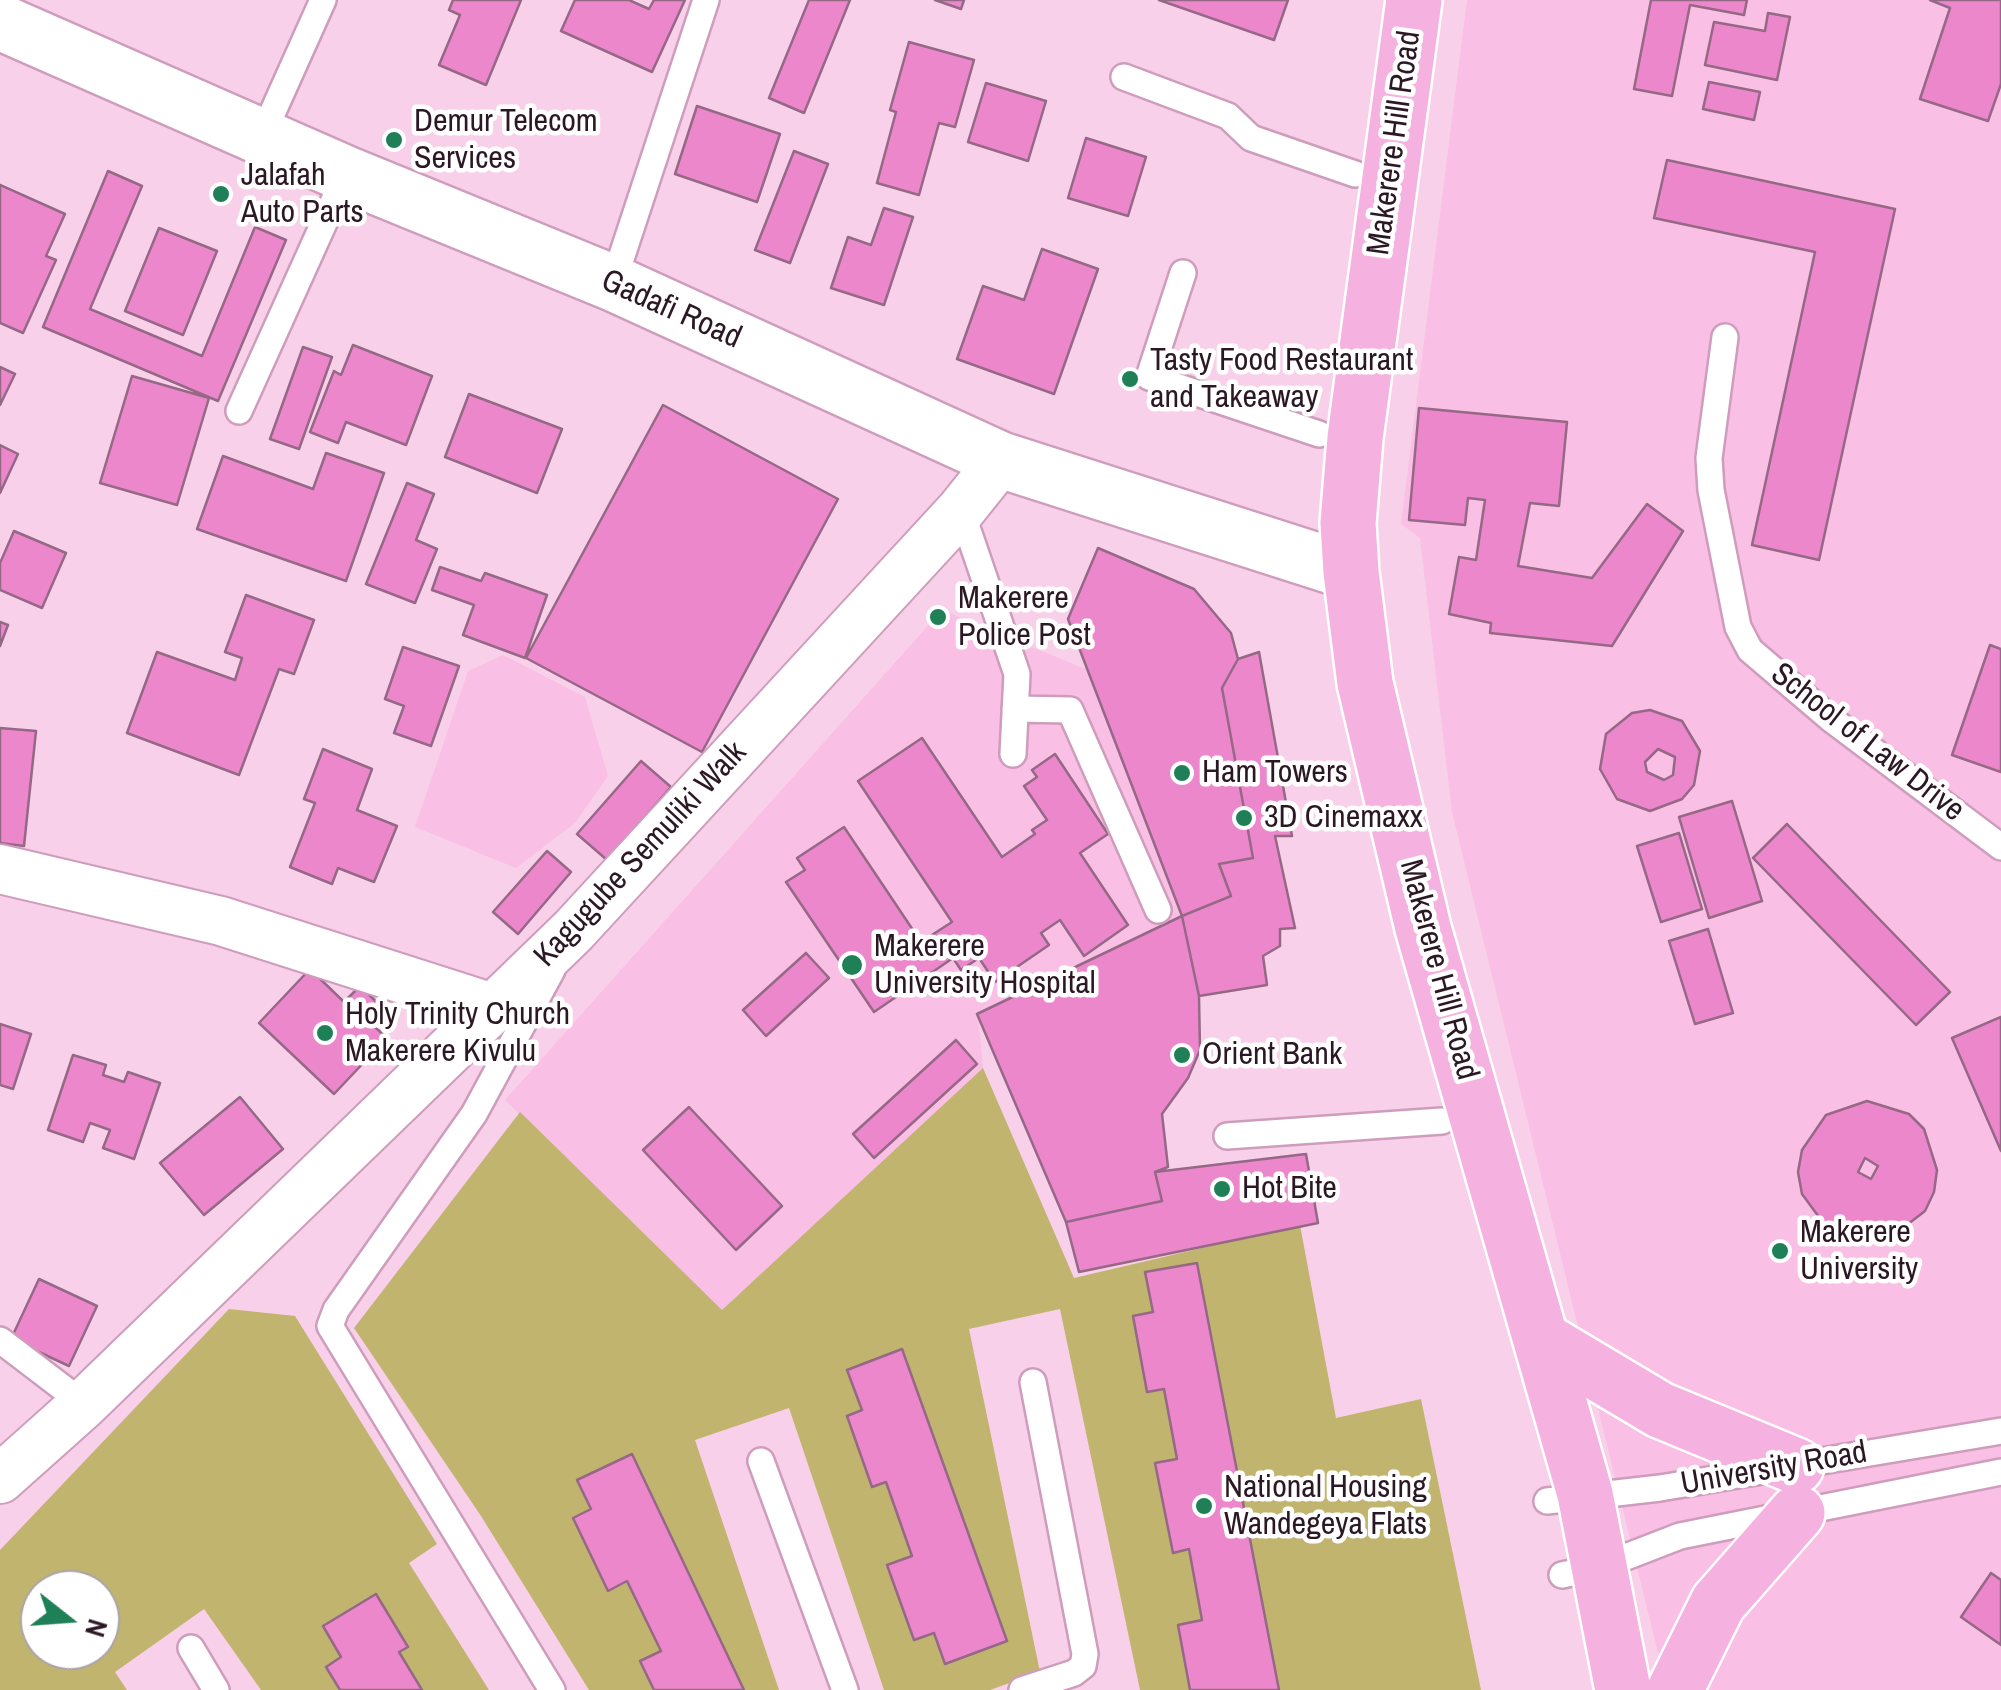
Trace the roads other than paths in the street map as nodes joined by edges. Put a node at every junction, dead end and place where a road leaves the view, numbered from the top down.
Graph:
1 (322, 0) edge
2 (706, 0) edge
3 (1378, 0) edge
4 (1414, 0) edge
5 (0, 22) edge
6 (1124, 77) dead end
7 (262, 136) junction
8 (346, 174) junction
9 (1356, 174) junction
10 (1184, 273) dead end
11 (613, 283) junction
12 (1725, 337) dead end
13 (240, 411) dead end
14 (1319, 434) junction
15 (1002, 460) junction
16 (961, 510) junction
17 (1332, 566) junction
18 (1015, 709) junction
19 (1013, 754) dead end
20 (2001, 847) edge
21 (0, 869) edge
22 (1158, 910) dead end
23 (573, 931) junction
24 (493, 1008) junction
25 (1442, 1121) junction
26 (1227, 1136) dead end
27 (0, 1340) edge
28 (1541, 1340) junction
29 (1033, 1382) dead end
30 (84, 1404) junction
31 (2001, 1431) edge
32 (761, 1461) dead end
33 (2001, 1472) edge
34 (0, 1479) edge
35 (1796, 1489) junction
36 (1566, 1497) junction
37 (1581, 1571) junction
38 (191, 1648) dead end
39 (216, 1690) edge
40 (552, 1690) edge
41 (845, 1690) edge
42 (1022, 1690) edge
43 (1585, 1690) edge
44 (1623, 1690) edge
45 (1675, 1690) edge

1 - 7 lane
2 - 11 lane
3 - 9 main road, Makerere Hill Road
4 - 17 main road, Makerere Hill Road
5 - 7 street, Gadafi Road
6 - 9 lane
7 - 8 street, Gadafi Road
8 - 11 street, Gadafi Road
8 - 13 lane
9 - 14 main road, Makerere Hill Road
10 - 14 lane
11 - 15 street, Gadafi Road
12 - 20 lane, School of Law Drive
14 - 17 main road, Makerere Hill Road
15 - 16 street, Kagugube Semuliki Walk
15 - 17 street, Gadafi Road
16 - 18 lane
16 - 23 street, Kagugube Semuliki Walk
17 - 25 main road, Makerere Hill Road
17 - 28 main road, Makerere Hill Road
18 - 19 lane
18 - 22 lane
21 - 24 street
23 - 24 street, Kagugube Semuliki Walk
23 - 40 lane
24 - 30 street, Kagugube Semuliki Walk
25 - 26 lane
25 - 36 main road, Makerere Hill Road
27 - 30 lane
28 - 35 main road
28 - 36 main road, Makerere Hill Road
29 - 42 lane
30 - 34 street, Kagugube Semuliki Walk
31 - 35 lane, University Road
32 - 41 lane
33 - 35 lane, University Road
35 - 36 lane, University Road
35 - 37 lane, University Road
35 - 45 main road
36 - 37 main road, Makerere Hill Road
37 - 43 main road, Makerere Hill Road
37 - 44 main road, Makerere Hill Road
38 - 39 lane

